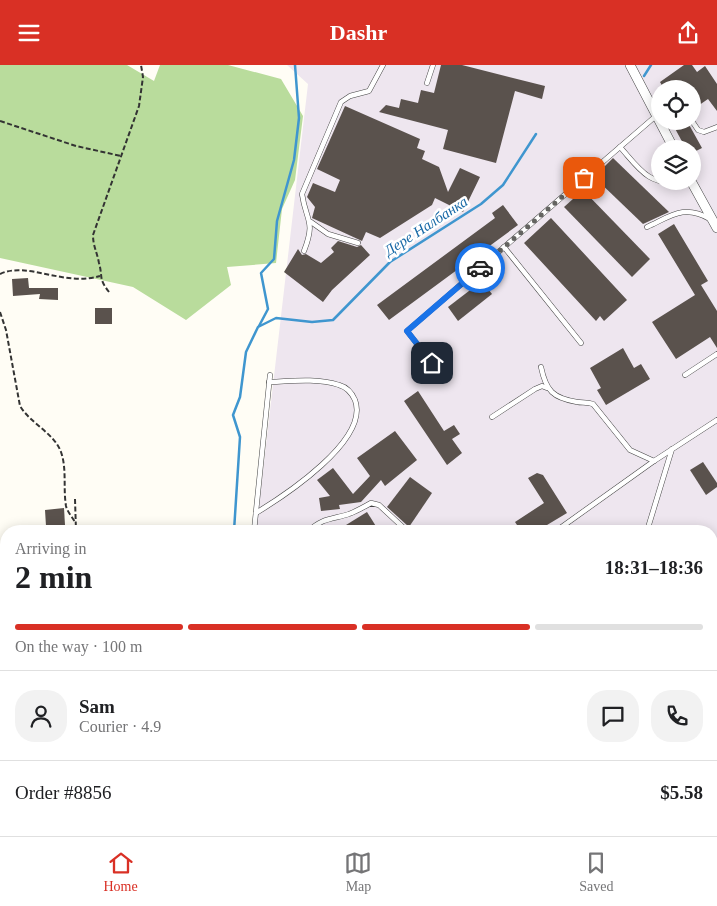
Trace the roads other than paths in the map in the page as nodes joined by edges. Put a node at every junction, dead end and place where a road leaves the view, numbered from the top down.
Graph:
1 (384, 65) edge
2 (432, 65) edge
3 (630, 65) edge
4 (427, 83) dead end
5 (651, 102) edge
6 (651, 120) edge
7 (717, 127) edge
8 (698, 130) edge
9 (620, 147) junction
10 (651, 179) edge
11 (696, 190) edge
12 (310, 222) junction
13 (715, 224) edge
14 (647, 227) dead end
15 (358, 243) dead end
16 (504, 247) junction
17 (304, 251) dead end
18 (581, 343) dead end
19 (717, 354) edge
20 (432, 363) dead end
21 (541, 367) dead end
22 (270, 375) dead end
23 (685, 375) dead end
24 (269, 382) junction
25 (547, 388) junction
26 (492, 417) dead end
27 (717, 420) edge
28 (672, 449) junction
29 (654, 461) junction
30 (256, 513) junction
31 (255, 525) edge
32 (315, 525) edge
33 (401, 525) edge
34 (564, 525) edge
35 (649, 525) edge

1 - 12 lane
2 - 4 lane
3 - 5 street
6 - 9 lane
7 - 8 lane
9 - 10 lane
9 - 16 lane
11 - 13 street
12 - 15 lane
12 - 17 lane
13 - 14 lane
16 - 18 lane
16 - 20 lane
19 - 23 lane
21 - 25 lane
22 - 24 lane
24 - 30 lane
24 - 30 lane
25 - 26 lane
25 - 29 lane
27 - 28 lane
28 - 29 lane
28 - 35 lane
29 - 34 lane
30 - 31 lane
32 - 33 lane

